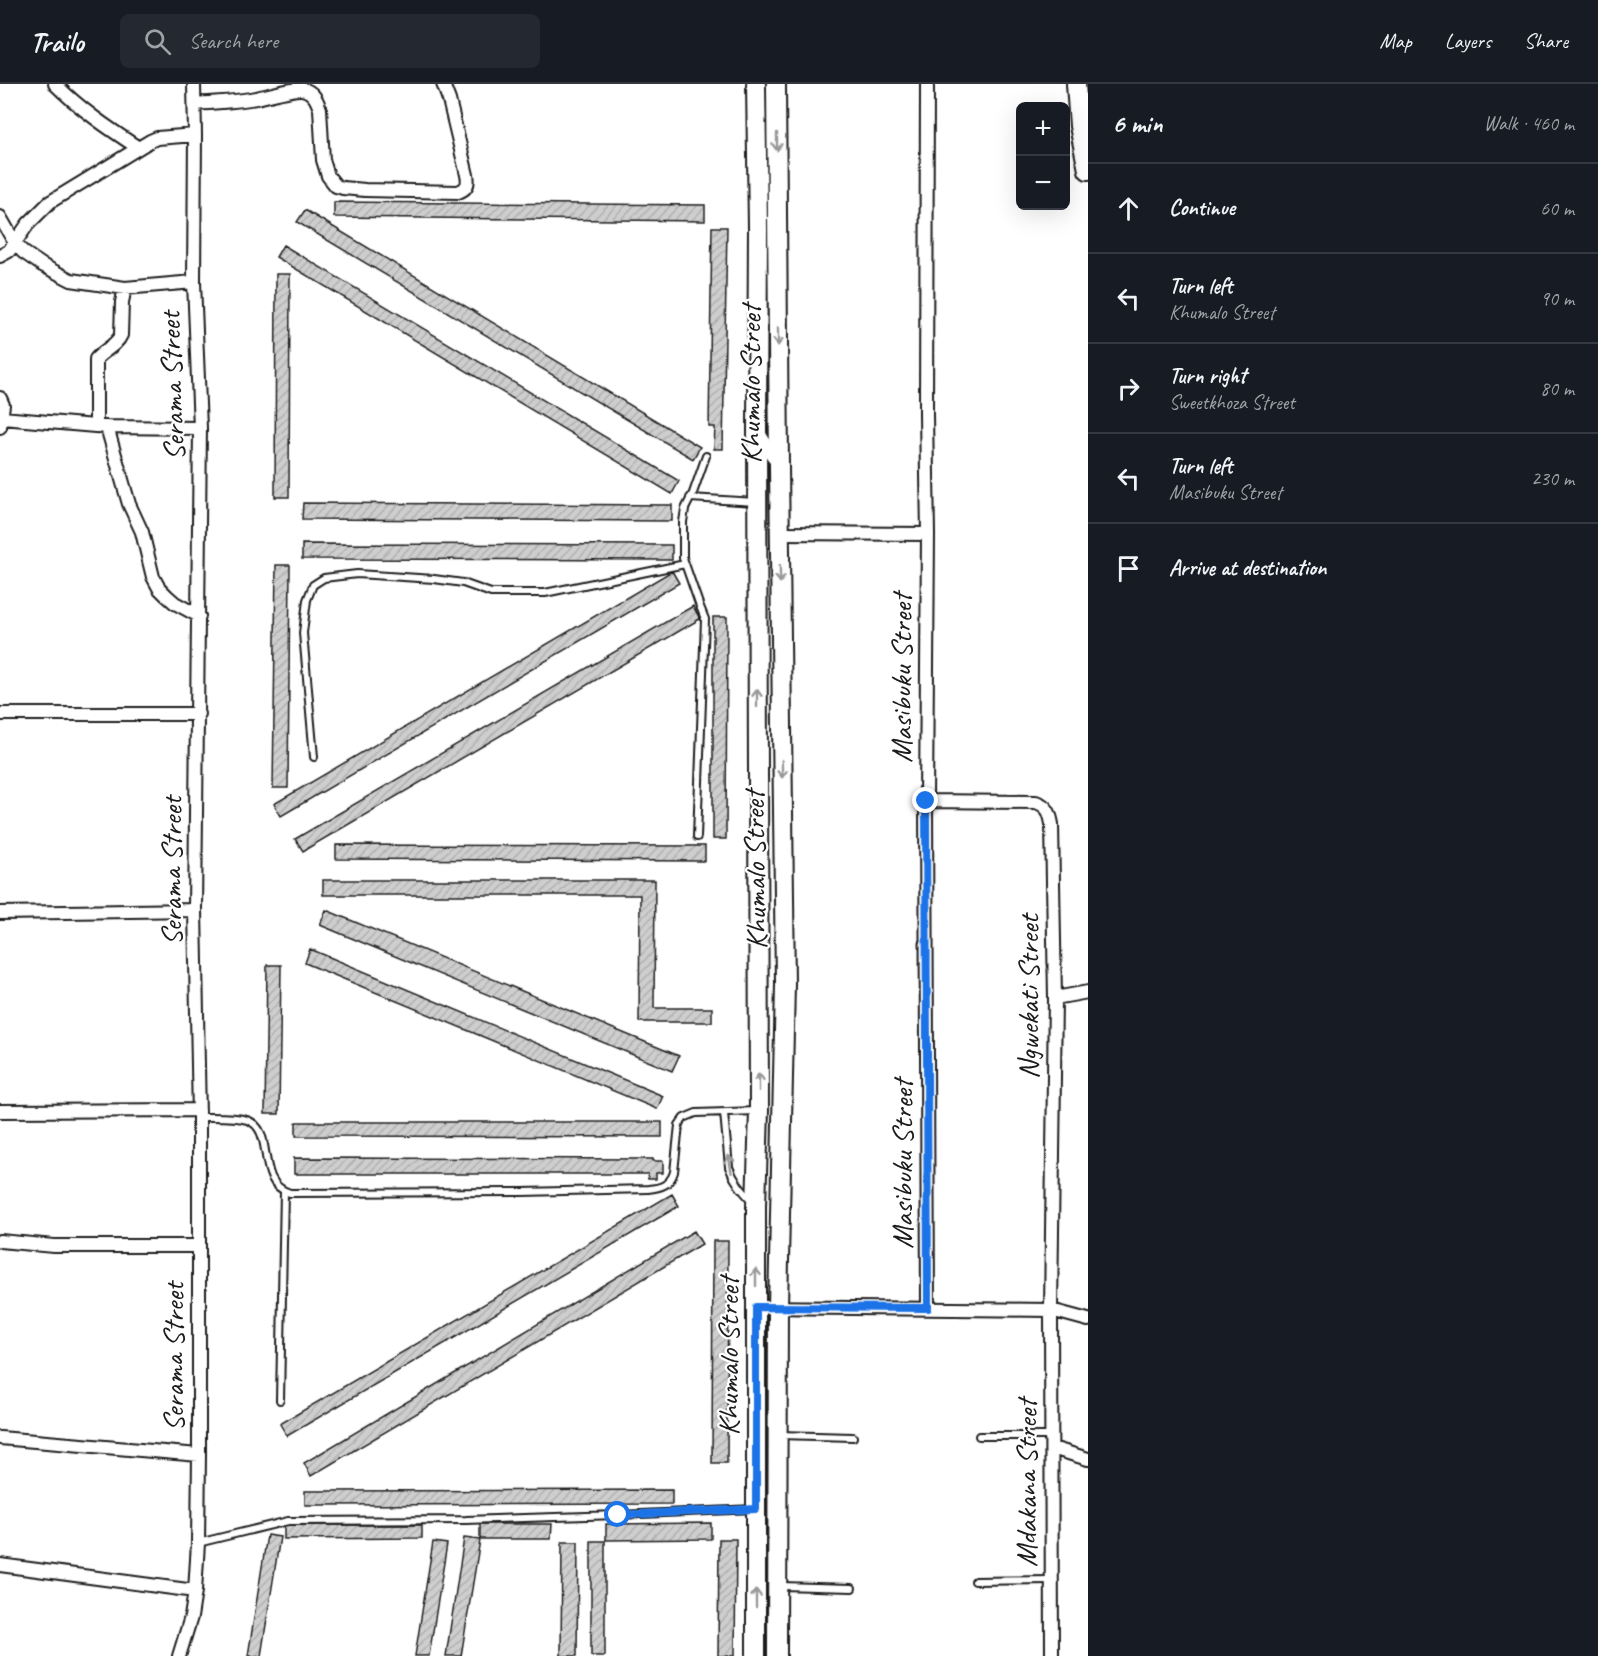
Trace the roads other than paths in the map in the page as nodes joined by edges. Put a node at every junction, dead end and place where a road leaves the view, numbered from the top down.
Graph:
1 (56, 84) edge
2 (194, 84) edge
3 (443, 84) edge
4 (756, 84) edge
5 (776, 84) edge
6 (927, 84) edge
7 (1076, 84) edge
8 (300, 86) edge
9 (195, 104) junction
10 (195, 135) junction
11 (137, 147) junction
12 (1088, 170) edge
13 (0, 217) edge
14 (15, 243) junction
15 (0, 256) edge
16 (194, 282) junction
17 (125, 288) junction
18 (0, 399) edge
19 (1, 423) edge
20 (101, 426) junction
21 (200, 428) junction
22 (757, 429) junction
23 (706, 456) dead end
24 (778, 466) junction
25 (690, 498) junction
26 (757, 502) junction
27 (779, 533) junction
28 (928, 534) junction
29 (685, 564) junction
30 (199, 616) junction
31 (0, 714) edge
32 (198, 714) junction
33 (314, 757) dead end
34 (926, 801) junction
35 (697, 837) dead end
36 (195, 910) junction
37 (0, 913) edge
38 (1088, 992) edge
39 (1055, 998) junction
40 (0, 1111) edge
41 (759, 1111) junction
42 (199, 1113) junction
43 (724, 1113) junction
44 (284, 1191) junction
45 (756, 1206) junction
46 (0, 1241) edge
47 (199, 1246) junction
48 (756, 1307) junction
49 (778, 1307) junction
50 (928, 1308) junction
51 (1051, 1310) junction
52 (1088, 1320) edge
53 (280, 1400) dead end
54 (778, 1436) junction
55 (979, 1436) dead end
56 (853, 1437) dead end
57 (0, 1438) edge
58 (1052, 1442) junction
59 (199, 1455) junction
60 (1088, 1459) edge
61 (756, 1509) junction
62 (198, 1543) junction
63 (0, 1565) edge
64 (1052, 1580) junction
65 (975, 1581) dead end
66 (777, 1586) junction
67 (852, 1588) dead end
68 (195, 1591) junction
69 (179, 1656) edge
70 (756, 1656) edge
71 (777, 1656) edge
72 (1052, 1656) edge

1 - 11 street
2 - 9 street, Serama Street
3 - 8 street
4 - 22 street, Khumalo Street
5 -> 24 street, Khumalo Street
6 - 28 street, Masibuku Street
7 - 12 street
8 - 9 street
9 - 10 street, Serama Street
10 - 11 street
10 - 16 street, Serama Street
11 - 14 street
13 - 14 street
14 - 15 street
14 - 17 street
16 - 17 street
16 - 21 street, Serama Street
17 - 20 street
18 - 19 street
19 - 20 street
20 - 21 street
20 - 30 street
21 - 30 street, Serama Street
22 - 24 street
22 - 26 street, Khumalo Street
23 - 25 lane
24 - 27 street, Khumalo Street
25 - 26 lane
25 - 29 lane
41 -> 26 street, Khumalo Street
27 - 28 street
27 -> 49 street, Khumalo Street
28 - 34 street, Masibuku Street
29 - 33 lane
29 - 35 lane
30 - 32 street, Serama Street
31 - 32 street
32 - 36 street, Serama Street
34 - 39 street, Ngwekati Street
34 - 50 street, Masibuku Street
36 - 37 street
36 - 42 street, Serama Street
38 - 39 street
39 - 51 street, Ngwekati Street
40 - 42 street
41 - 43 lane
41 - 45 street, Khumalo Street
42 - 44 lane
42 - 47 street, Serama Street
43 - 44 lane
45 -> 43 lane
44 - 53 lane
48 -> 45 street, Khumalo Street
46 - 47 street
47 - 59 street, Serama Street
48 - 49 street
48 - 61 street, Khumalo Street
49 - 50 street
49 - 54 street, Khumalo Street
50 - 51 street
51 - 52 street
51 - 58 street, Mdakana Street
54 - 56 lane
54 - 66 street, Khumalo Street
55 - 58 lane
57 - 59 street
58 - 60 street
58 - 64 street, Mdakana Street
59 - 62 street, Serama Street
61 - 62 lane
70 -> 61 street, Khumalo Street
62 - 68 street, Serama Street
63 - 68 street
64 - 65 lane
64 - 72 street, Mdakana Street
66 - 67 lane
66 - 71 street, Khumalo Street
68 - 69 street, Serama Street

